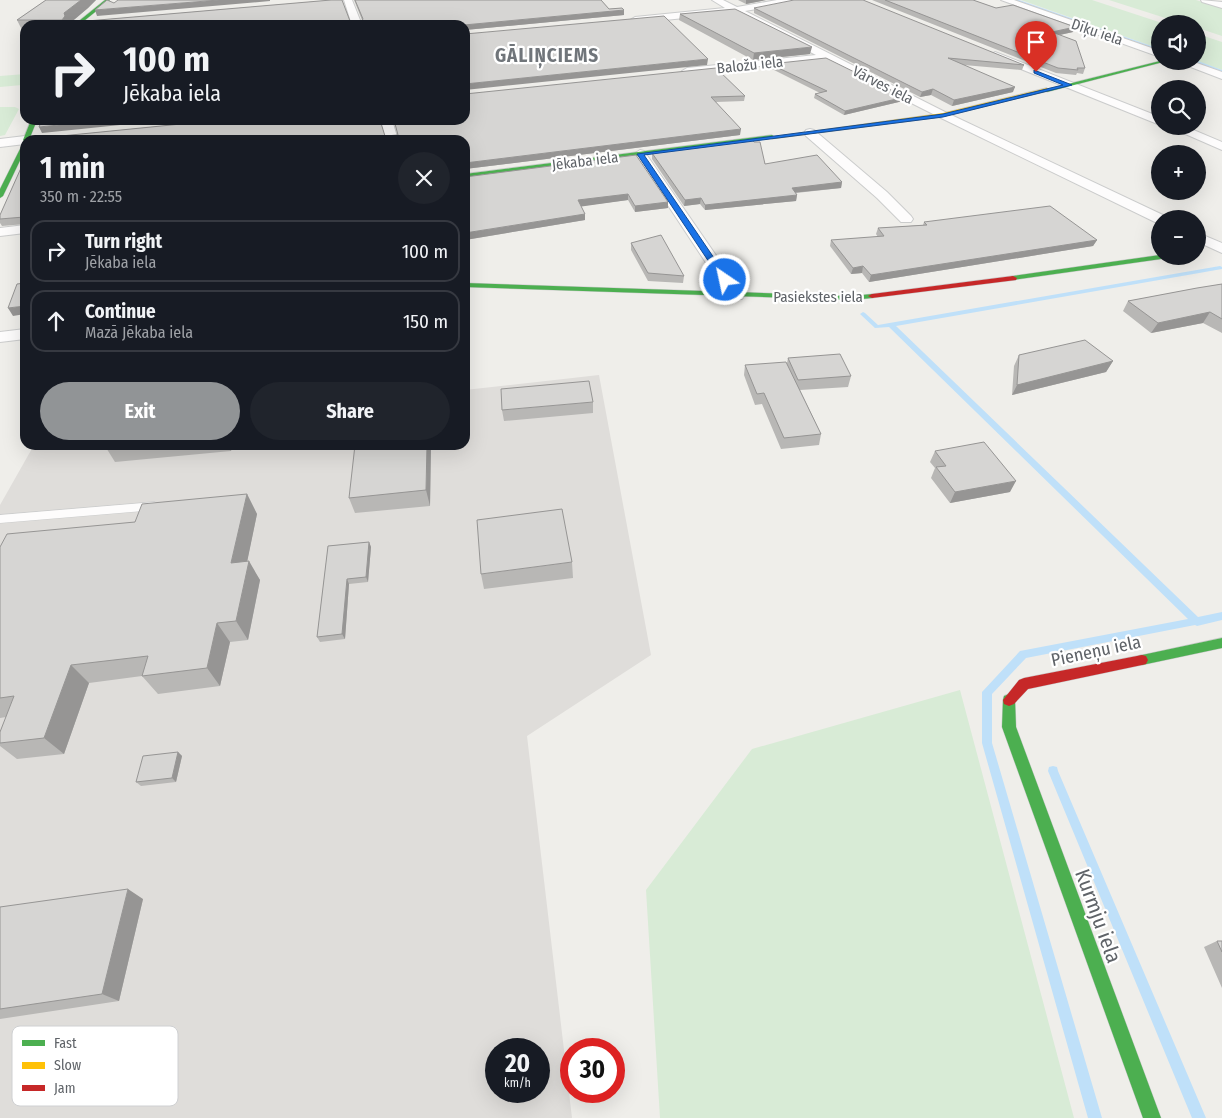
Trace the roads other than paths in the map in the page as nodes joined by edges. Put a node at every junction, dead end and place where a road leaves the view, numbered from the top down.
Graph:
1 (108, 0) edge
2 (348, 0) edge
3 (716, 0) edge
4 (793, 0) edge
5 (1005, 0) edge
6 (1205, 0) edge
7 (1222, 5) edge
8 (735, 10) junction
9 (82, 20) edge
10 (355, 20) edge
11 (627, 20) edge
12 (1151, 51) edge
13 (989, 53) edge
14 (826, 56) junction
15 (1151, 64) edge
16 (1205, 70) edge
17 (680, 72) edge
18 (1222, 76) edge
19 (1069, 85) junction
20 (943, 115) junction
21 (1151, 117) edge
22 (810, 133) junction
23 (1195, 135) edge
24 (20, 141) edge
25 (0, 143) edge
26 (1222, 146) edge
27 (20, 154) edge
28 (640, 154) junction
29 (470, 175) edge
30 (0, 196) edge
31 (1151, 215) edge
32 (906, 219) dead end
33 (20, 230) edge
34 (0, 232) edge
35 (1206, 241) edge
36 (1222, 249) edge
37 (1206, 251) edge
38 (1151, 258) edge
39 (470, 285) edge
40 (736, 296) junction
41 (20, 335) edge
42 (0, 337) edge
43 (164, 505) edge
44 (0, 519) edge
45 (1222, 643) edge
46 (1009, 727) joint
47 (1152, 1118) edge

1 - 9 street
2 - 10 street
3 - 8 street, Vārves iela
4 - 8 street
5 - 12 street, Dīķu iela
6 - 7 street
8 - 11 street
8 - 14 street, Vārves iela
13 - 19 street
14 - 17 street, Baložu iela
14 - 20 street, Vārves iela
15 - 19 street, Jēkaba iela
16 - 18 street
19 - 20 street, Jēkaba iela
19 - 21 street
20 - 22 street, Jēkaba iela
20 - 31 street, Vārves iela
22 - 28 street, Jēkaba iela
22 - 32 street
23 - 26 street
24 - 25 street
27 - 30 street
28 - 29 street, Jēkaba iela
28 - 40 street
33 - 34 street
35 - 36 street
36 - 37 street
38 - 40 street, Pasiekstes iela
39 - 40 street, Pasiekstes iela
41 - 42 street
43 - 44 lane
45 - 46 street, Pieneņu iela
46 - 47 street, Kurmju iela

